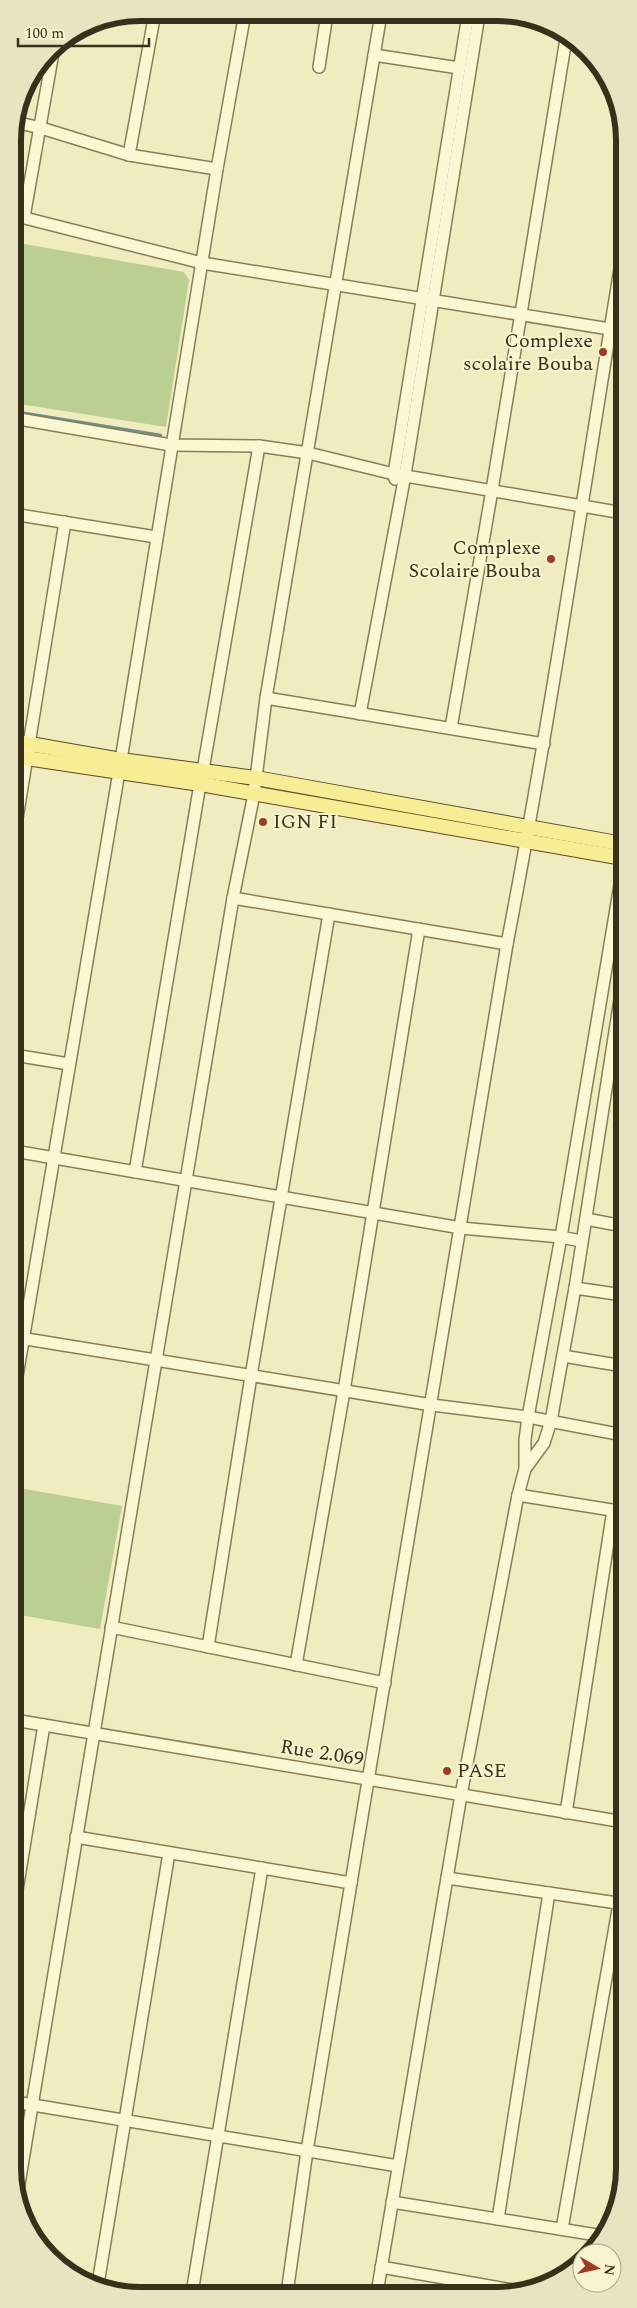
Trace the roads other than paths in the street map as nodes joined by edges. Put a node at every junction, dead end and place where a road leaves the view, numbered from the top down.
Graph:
1 (154, 21) edge
2 (244, 21) edge
3 (326, 21) edge
4 (380, 21) edge
5 (467, 21) edge
6 (478, 21) edge
7 (565, 43) edge
8 (374, 55) junction
9 (52, 61) edge
10 (319, 67) dead end
11 (459, 68) junction
12 (23, 124) edge
13 (41, 128) junction
14 (129, 154) junction
15 (217, 169) junction
16 (22, 201) edge
17 (22, 217) edge
18 (202, 263) junction
19 (335, 285) junction
20 (616, 293) edge
21 (427, 300) junction
22 (520, 314) junction
23 (610, 329) junction
24 (616, 330) edge
25 (22, 420) edge
26 (172, 445) junction
27 (259, 446) junction
28 (308, 453) junction
29 (399, 474) junction
30 (492, 490) junction
31 (584, 506) junction
32 (616, 512) edge
33 (22, 515) edge
34 (65, 522) junction
35 (156, 537) junction
36 (266, 698) junction
37 (360, 714) junction
38 (451, 728) junction
39 (22, 743) edge
40 (30, 744) junction
41 (544, 744) junction
42 (22, 755) edge
43 (22, 757) edge
44 (120, 766) junction
45 (203, 770) junction
46 (256, 778) junction
47 (200, 784) junction
48 (254, 794) junction
49 (530, 826) junction
50 (527, 842) junction
51 (616, 843) edge
52 (616, 857) edge
53 (233, 898) junction
54 (616, 911) edge
55 (329, 914) junction
56 (419, 930) junction
57 (507, 944) junction
58 (616, 1028) edge
59 (22, 1056) edge
60 (69, 1064) junction
61 (21, 1152) edge
62 (53, 1158) junction
63 (135, 1172) junction
64 (186, 1181) junction
65 (282, 1197) junction
66 (373, 1213) junction
67 (586, 1219) junction
68 (615, 1225) edge
69 (461, 1228) junction
70 (561, 1237) junction
71 (581, 1241) junction
72 (575, 1288) junction
73 (615, 1294) edge
74 (21, 1325) edge
75 (21, 1338) edge
76 (563, 1356) junction
77 (156, 1360) junction
78 (615, 1365) edge
79 (251, 1376) junction
80 (344, 1391) junction
81 (432, 1405) junction
82 (528, 1417) junction
83 (551, 1421) junction
84 (615, 1433) edge
85 (525, 1469) junction
86 (518, 1495) junction
87 (615, 1511) edge
88 (615, 1527) edge
89 (112, 1628) junction
90 (208, 1647) junction
91 (296, 1665) junction
92 (385, 1683) junction
93 (21, 1721) edge
94 (44, 1725) junction
95 (94, 1734) junction
96 (369, 1780) junction
97 (461, 1795) junction
98 (566, 1812) junction
99 (615, 1820) edge
100 (76, 1837) junction
101 (169, 1853) junction
102 (21, 1864) edge
103 (262, 1868) junction
104 (447, 1878) junction
105 (351, 1883) junction
106 (550, 1893) junction
107 (615, 1903) edge
108 (615, 1936) edge
109 (21, 2103) edge
110 (32, 2104) junction
111 (125, 2120) junction
112 (218, 2136) junction
113 (307, 2151) junction
114 (398, 2166) junction
115 (21, 2170) edge
116 (392, 2202) junction
117 (498, 2219) junction
118 (562, 2229) junction
119 (595, 2235) edge
120 (381, 2268) junction
121 (99, 2279) edge
122 (193, 2287) edge
123 (288, 2287) edge
124 (378, 2287) edge
125 (494, 2287) edge

1 - 14 street
2 - 15 street
3 - 10 street
4 - 8 street
5 - 11 street
6 - 21 street
7 - 22 street
8 - 11 street
8 - 19 street
9 - 13 street
11 - 21 street
12 - 13 street
13 - 14 street
13 - 16 street
14 - 15 street
15 - 18 street
17 - 18 street
18 - 19 street
18 - 26 street
19 - 21 street
19 - 28 street
20 - 23 street
21 - 22 street
21 - 29 street
22 - 23 street
22 - 30 street
23 - 24 street
23 - 31 street
25 - 26 street
26 - 27 street
26 - 35 street
27 - 28 street
27 - 45 street
28 - 29 street
28 - 36 street
29 - 30 street
29 - 37 street
30 - 31 street
30 - 38 street
31 - 32 street
31 - 41 street
33 - 34 street
34 - 35 street
34 - 40 street
35 - 44 street
36 - 37 street
36 - 46 street
37 - 38 street
38 - 41 street
39 - 40 main road
40 - 42 street
40 - 44 main road
41 - 49 street
43 - 44 main road
44 - 45 main road
44 - 47 main road
44 - 60 street
45 - 46 main road
46 - 48 street
46 - 49 main road
47 - 48 main road
47 - 63 street
48 - 50 main road
48 - 53 street
49 - 50 street
49 - 51 main road
50 - 52 main road
50 - 57 street
53 - 55 street
53 - 64 street
54 - 70 street
55 - 56 street
55 - 65 street
56 - 57 street
56 - 66 street
57 - 69 street
58 - 67 street
59 - 60 street
60 - 62 street
61 - 62 street
62 - 63 street
62 - 74 street
63 - 64 street
64 - 65 street
64 - 77 street
65 - 66 street
65 - 79 street
66 - 69 street
66 - 80 street
67 - 68 street
67 - 71 street
69 - 70 street
69 - 81 street
70 - 71 street
70 - 82 street
71 - 72 street
72 - 73 street
72 - 76 street
75 - 77 street
76 - 78 street
76 - 83 street
77 - 79 street
77 - 89 street
79 - 80 street
79 - 90 street
80 - 81 street
80 - 91 street
81 - 82 street
81 - 92 street
82 - 83 street
82 - 85 street
83 - 84 street
83 - 85 street
85 - 86 street
86 - 87 street
86 - 97 street
88 - 98 street
89 - 90 street
89 - 95 street
90 - 91 street
91 - 92 street
92 - 96 street
93 - 94 street, Rue 2.069
94 - 95 street, Rue 2.069
94 - 102 street
95 - 96 street, Rue 2.069
95 - 100 street
96 - 97 street, Rue 2.069
96 - 105 street
97 - 98 street, Rue 2.069
97 - 104 street
98 - 99 street, Rue 2.069
100 - 101 street
100 - 110 street
101 - 103 street
101 - 111 street
103 - 105 street
103 - 112 street
104 - 106 street
104 - 114 street
105 - 113 street
106 - 107 street
106 - 117 street
108 - 118 street
109 - 110 street
110 - 111 street
110 - 115 street
111 - 112 street
111 - 121 street
112 - 113 street
112 - 122 street
113 - 114 street
113 - 123 street
114 - 116 street
116 - 117 street
116 - 120 street
117 - 118 street
118 - 119 street
120 - 124 street
120 - 125 street

